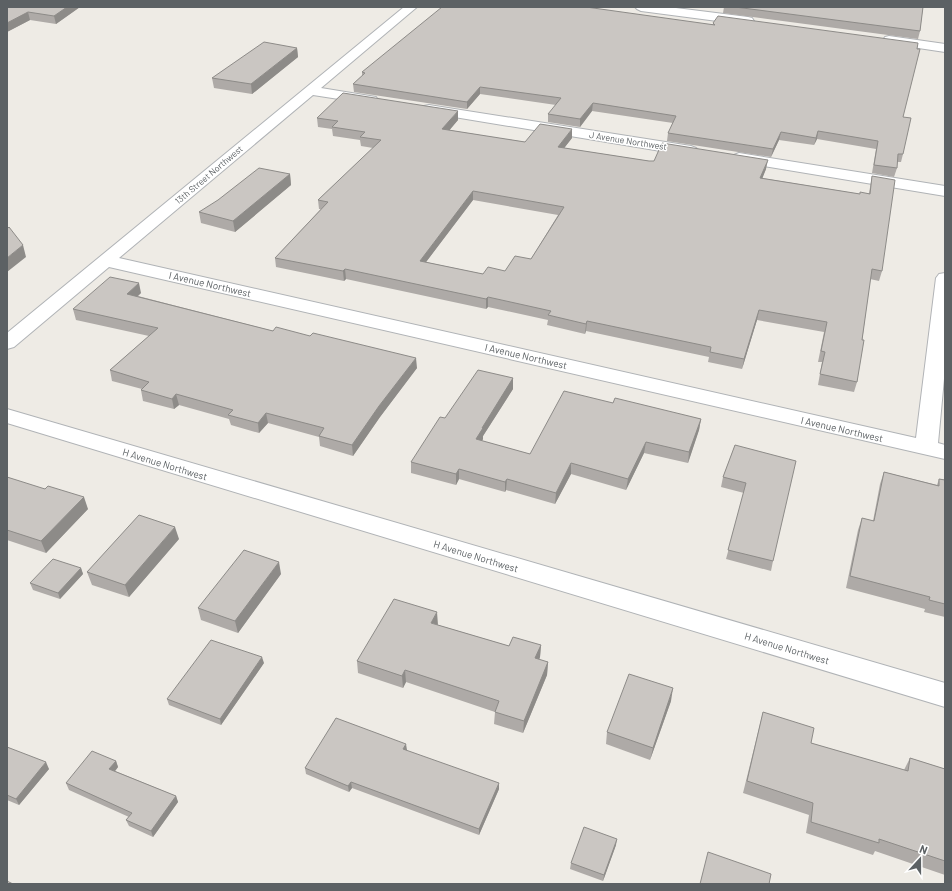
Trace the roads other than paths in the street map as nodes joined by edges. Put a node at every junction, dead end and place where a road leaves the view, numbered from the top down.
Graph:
1 (411, 7) edge
2 (641, 7) edge
3 (684, 10) edge
4 (763, 23) edge
5 (877, 38) edge
6 (945, 48) edge
7 (311, 91) junction
8 (382, 102) edge
9 (413, 107) edge
10 (702, 153) edge
11 (726, 156) edge
12 (945, 191) edge
13 (107, 261) junction
14 (945, 278) edge
15 (7, 343) edge
16 (7, 416) edge
17 (926, 448) junction
18 (945, 452) edge
19 (945, 695) edge

1 - 7 street, 13th Street Northwest
2 - 3 street
3 - 4 street
5 - 6 street
7 - 8 street
7 - 13 street, 13th Street Northwest
9 - 10 street, J Avenue Northwest
11 - 12 street
13 - 15 street, 13th Street Northwest
13 - 17 street, I Avenue Northwest
14 - 17 street
16 - 19 street, H Avenue Northwest
17 - 18 street, I Avenue Northwest

